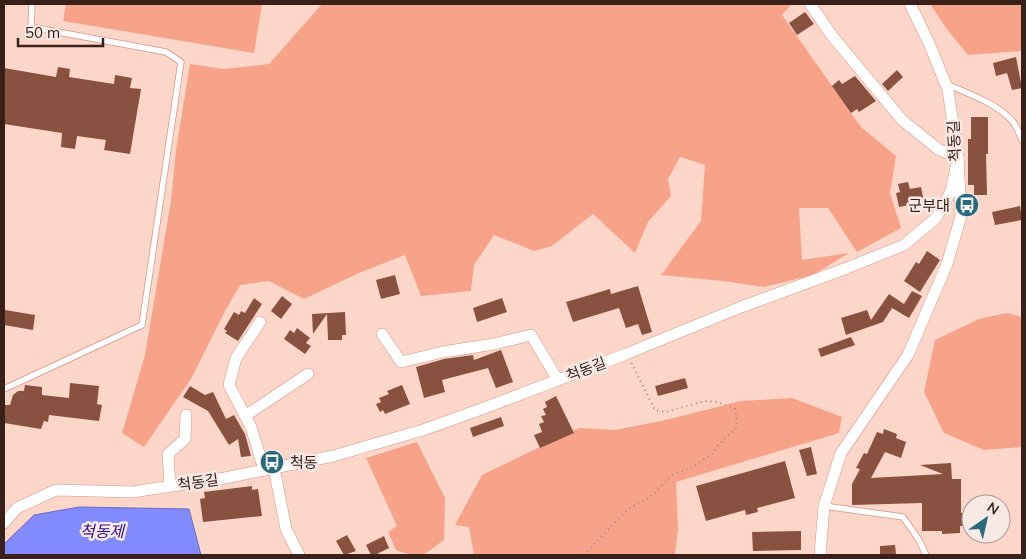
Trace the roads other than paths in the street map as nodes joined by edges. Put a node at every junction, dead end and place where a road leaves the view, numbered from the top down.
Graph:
1 (32, 4) edge
2 (810, 4) edge
3 (910, 4) edge
4 (946, 84) junction
5 (1022, 140) edge
6 (958, 158) junction
7 (260, 322) dead end
8 (382, 334) dead end
9 (308, 374) dead end
10 (558, 380) junction
11 (4, 389) edge
12 (186, 415) dead end
13 (245, 416) junction
14 (269, 469) junction
15 (170, 486) junction
16 (824, 506) junction
17 (4, 523) edge
18 (299, 555) edge
19 (820, 555) edge
20 (926, 555) edge

1 - 11 lane
2 - 6 street
3 - 4 street, 척동길
4 - 5 lane
4 - 6 street, 척동길
6 - 10 street, 척동길
6 - 16 street
7 - 13 street
8 - 10 street
9 - 13 street
10 - 14 street, 척동길
12 - 15 street
13 - 14 street
14 - 15 street, 척동길
14 - 18 street
15 - 17 street, 척동길
16 - 19 street
16 - 20 lane

